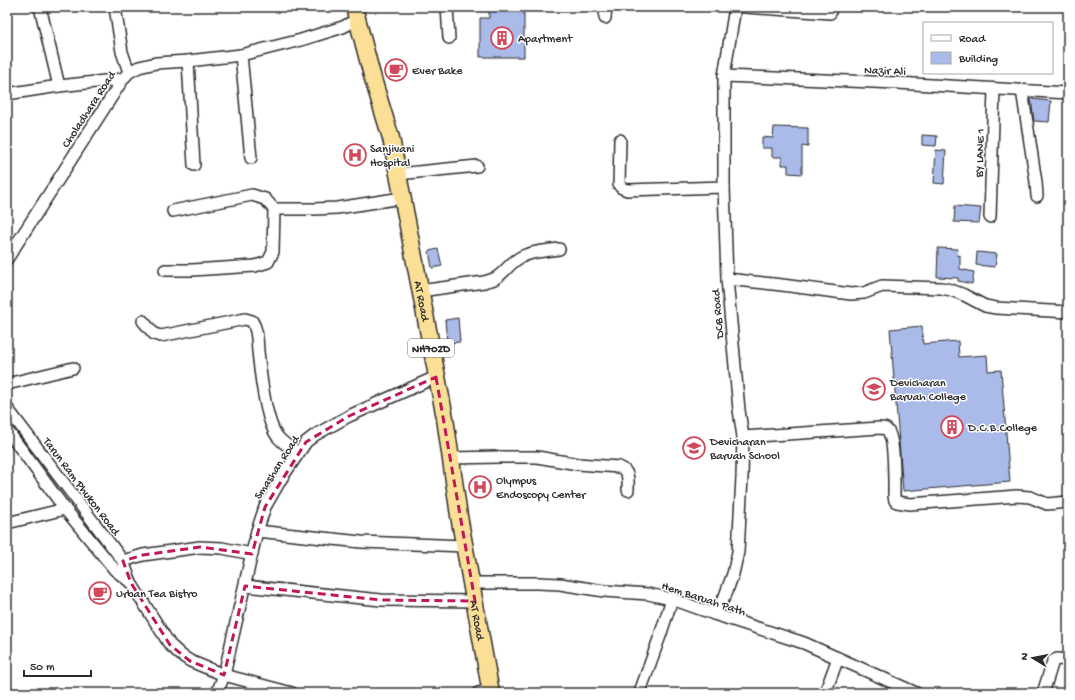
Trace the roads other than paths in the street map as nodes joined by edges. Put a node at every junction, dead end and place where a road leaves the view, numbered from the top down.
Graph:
1 (40, 7) edge
2 (115, 7) edge
3 (447, 7) edge
4 (735, 7) edge
5 (745, 7) edge
6 (356, 13) edge
7 (830, 13) dead end
8 (449, 38) dead end
9 (242, 55) junction
10 (188, 61) junction
11 (126, 76) junction
12 (724, 76) junction
13 (59, 86) junction
14 (994, 89) junction
15 (1022, 90) junction
16 (1068, 93) edge
17 (7, 94) edge
18 (620, 140) dead end
19 (251, 158) dead end
20 (194, 165) dead end
21 (477, 166) dead end
22 (398, 174) junction
23 (724, 186) junction
24 (1037, 196) dead end
25 (402, 198) junction
26 (274, 209) junction
27 (173, 211) dead end
28 (990, 217) dead end
29 (558, 249) dead end
30 (7, 259) edge
31 (165, 270) dead end
32 (727, 279) junction
33 (420, 290) junction
34 (1068, 312) edge
35 (143, 321) dead end
36 (73, 368) dead end
37 (436, 377) junction
38 (7, 384) edge
39 (7, 408) edge
40 (7, 430) edge
41 (743, 436) junction
42 (298, 453) junction
43 (451, 458) junction
44 (628, 490) dead end
45 (1068, 502) edge
46 (65, 509) junction
47 (7, 523) edge
48 (257, 531) junction
49 (465, 546) junction
50 (252, 554) junction
51 (123, 561) junction
52 (131, 583) junction
53 (472, 583) junction
54 (245, 586) junction
55 (672, 599) junction
56 (475, 601) junction
57 (714, 614) junction
58 (838, 658) junction
59 (1068, 660) edge
60 (224, 674) junction
61 (641, 689) dead end
62 (486, 692) edge
63 (217, 693) edge
64 (292, 693) edge
65 (826, 693) edge
66 (915, 693) edge
67 (1043, 693) edge

1 - 13 street
2 - 11 street
3 - 8 street
4 - 12 street, DCB Road
5 - 7 street
6 - 9 street, Choladhara Road
6 - 22 highway, AT Road / NH702D
9 - 10 street, Choladhara Road
9 - 19 street
10 - 11 street, Choladhara Road
10 - 20 street
11 - 13 street
11 - 30 street, Choladhara Road
12 - 14 street, Nazir Ali
12 - 23 street, DCB Road
13 - 17 street
14 - 15 street, Nazir Ali
14 - 28 street, BY LANE 1
15 - 16 street, Nazir Ali
15 - 24 street
18 - 23 street
21 - 22 street
22 - 25 highway, AT Road / NH702D
23 - 32 street, DCB Road
25 - 26 street
25 - 33 highway, AT Road / NH702D
26 - 27 street
26 - 31 street
29 - 33 street
32 - 34 street
32 - 41 street, DCB Road
33 - 37 highway, AT Road / NH702D
35 - 42 street
36 - 38 street
37 - 42 street, Smashan Road
37 - 43 highway, AT Road / NH702D
39 - 51 street, Tarun Ram Phukon Road
40 - 46 street, Tarun Ram Phukon Road
41 - 45 street
41 - 57 street, DCB Road
42 - 48 street, Smashan Road
43 - 44 street
43 - 49 highway, AT Road / NH702D
46 - 47 street
46 - 52 street, Tarun Ram Phukon Road
48 - 49 street
48 - 50 street, Smashan Road
49 - 53 highway, AT Road / NH702D
50 - 51 street
50 - 54 street, Smashan Road
51 - 52 street, Tarun Ram Phukon Road
52 - 60 street, Tarun Ram Phukon Road
53 - 55 street, Hem Baruah Path
53 - 56 highway, AT Road / NH702D
54 - 56 street
54 - 60 street, Smashan Road
55 - 57 street, Hem Baruah Path
55 - 61 street
56 - 62 highway, AT Road / NH702D
57 - 58 street, Hem Baruah Path
58 - 65 street
58 - 66 street, Hem Baruah Path
59 - 67 street
60 - 63 street, Smashan Road
60 - 64 street, Tarun Ram Phukon Road

